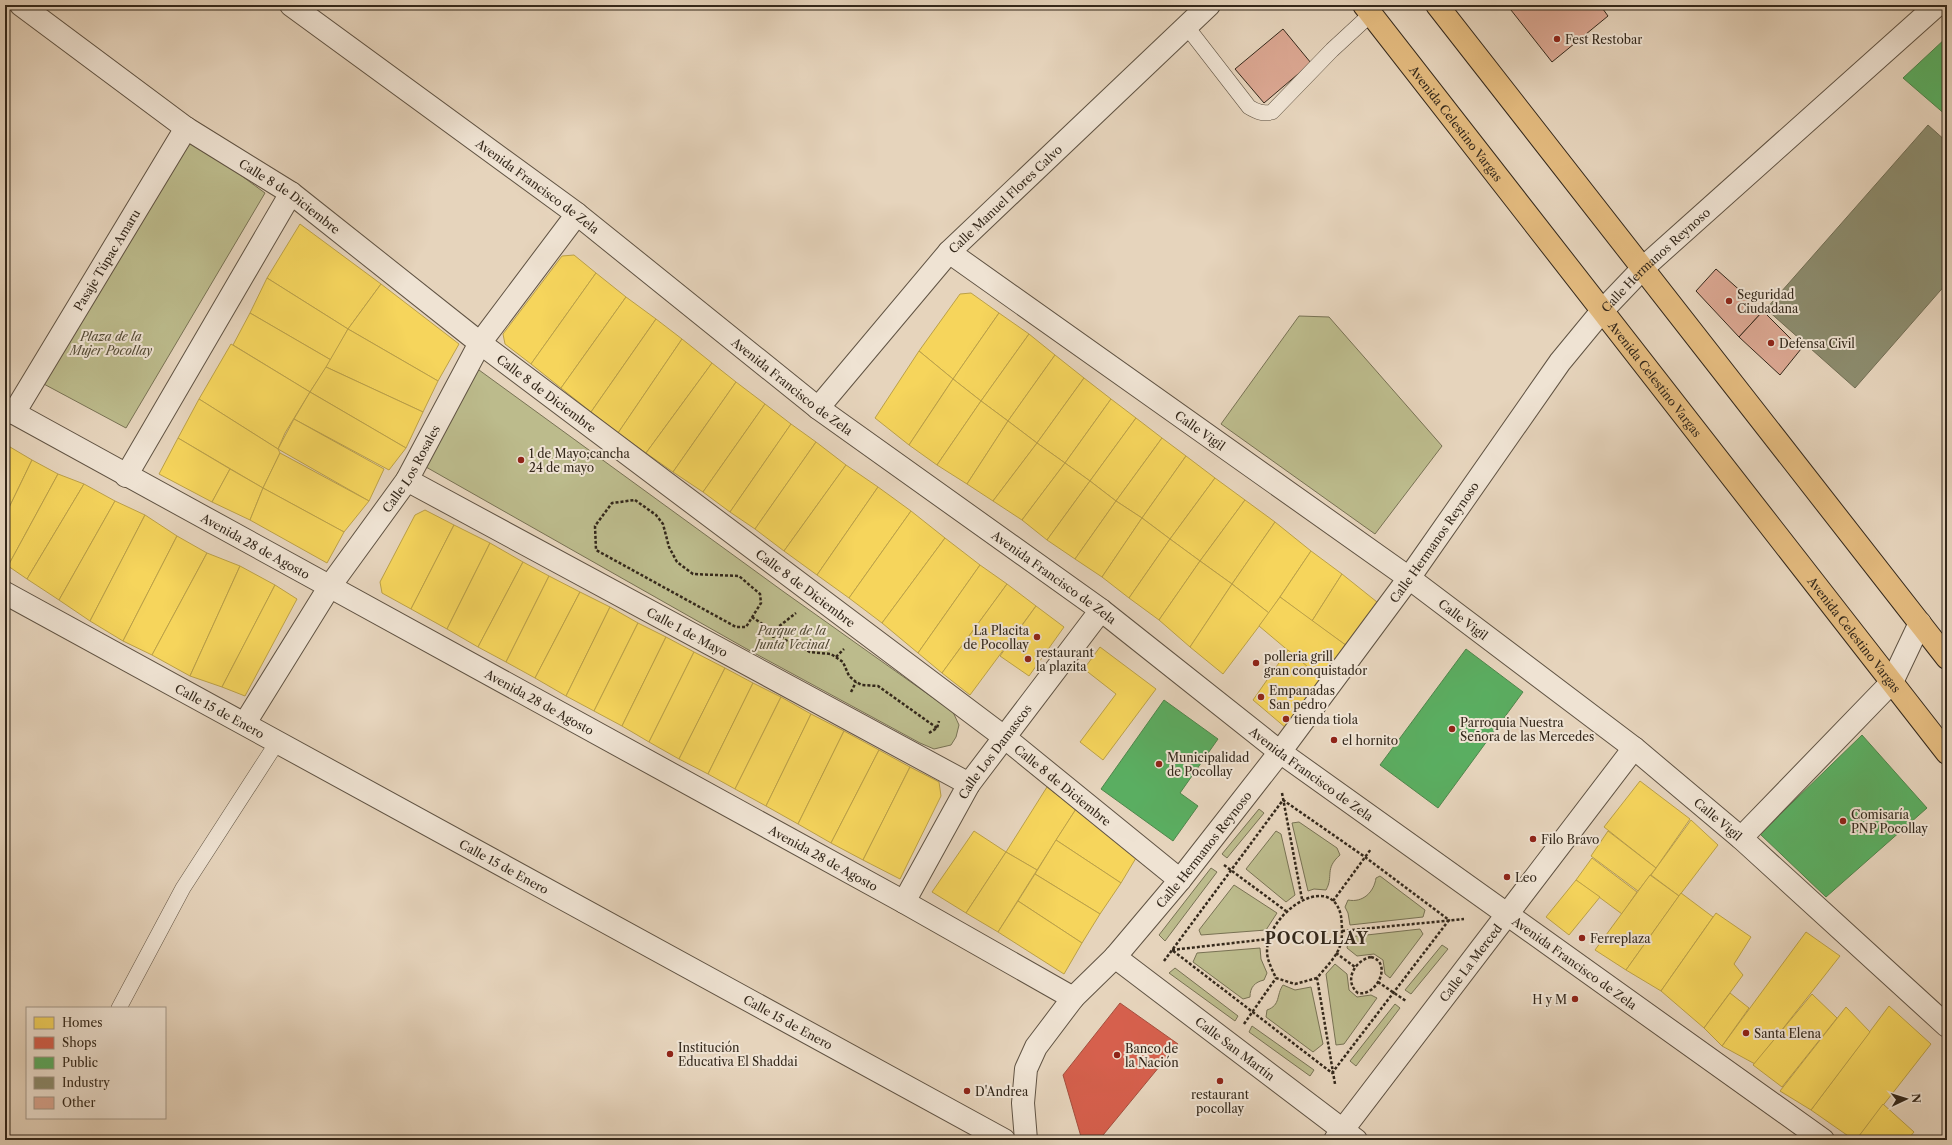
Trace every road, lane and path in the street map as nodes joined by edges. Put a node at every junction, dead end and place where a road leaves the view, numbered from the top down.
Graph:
1 (21, 5) edge
2 (291, 5) edge
3 (1209, 5) edge
4 (1437, 5) edge
5 (1937, 5) edge
6 (1367, 9) edge
7 (1186, 27) junction
8 (186, 128) junction
9 (291, 193) junction
10 (577, 214) junction
11 (949, 252) junction
12 (1643, 268) junction
13 (1602, 311) junction
14 (480, 343) junction
15 (818, 408) junction
16 (9, 410) edge
17 (126, 476) junction
18 (407, 480) junction
19 (1409, 578) junction
20 (330, 586) junction
21 (5, 592) edge
22 (802, 610) dead end
23 (1101, 610) junction
24 (752, 617) junction
25 (1920, 623) junction
26 (773, 631) junction
27 (774, 653) dead end
28 (1947, 658) edge
29 (1892, 682) junction
30 (939, 720) dead end
31 (244, 723) junction
32 (937, 728) junction
33 (926, 736) dead end
34 (1004, 737) junction
35 (278, 741) junction
36 (1634, 748) junction
37 (1280, 752) junction
38 (1947, 752) edge
39 (969, 784) junction
40 (1280, 787) dead end
41 (1283, 800) junction
42 (1741, 838) junction
43 (1373, 845) dead end
44 (1364, 857) junction
45 (1222, 863) dead end
46 (1231, 870) junction
47 (1180, 880) junction
48 (1302, 899) junction
49 (1333, 901) junction
50 (904, 902) junction
51 (1286, 911) junction
52 (1506, 913) junction
53 (1464, 919) dead end
54 (1449, 920) junction
55 (1342, 931) junction
56 (1268, 939) junction
57 (1172, 950) junction
58 (1336, 953) junction
59 (1115, 957) junction
60 (1160, 966) dead end
61 (1355, 967) junction
62 (1276, 978) junction
63 (1317, 978) junction
64 (1378, 982) junction
65 (1393, 992) junction
66 (1073, 998) junction
67 (1406, 1001) dead end
68 (120, 1007) edge
69 (1252, 1012) junction
70 (1947, 1026) edge
71 (1242, 1027) dead end
72 (1332, 1073) junction
73 (1335, 1084) dead end
74 (1344, 1137) edge
75 (1004, 1140) edge
76 (1026, 1140) edge
77 (1823, 1140) edge

1 - 8 street, Calle 8 de Diciembre
2 - 10 street, Avenida Francisco de Zela
3 - 7 street, Calle Manuel Flores Calvo
4 - 12 highway
5 - 12 street, Calle Hermanos Reynoso
6 - 7 lane
6 - 13 highway, Avenida Celestino Vargas
7 - 11 street, Calle Manuel Flores Calvo
8 - 9 street, Calle 8 de Diciembre
8 - 16 street, Pasaje Túpac Amaru
9 - 14 street, Calle 8 de Diciembre
9 - 17 street
10 - 14 street, Calle Los Rosales
10 - 15 street, Avenida Francisco de Zela
11 - 15 street, Calle Manuel Flores Calvo
11 - 19 street, Calle Vigil
12 - 13 street, Calle Hermanos Reynoso
12 - 25 highway
13 - 19 street, Calle Hermanos Reynoso
13 - 29 highway, Avenida Celestino Vargas
14 - 18 street, Calle Los Rosales
14 - 34 street, Calle 8 de Diciembre
15 - 23 street, Avenida Francisco de Zela
16 - 17 street, Avenida 28 de Agosto
17 - 20 street, Avenida 28 de Agosto
18 - 20 street, Calle Los Rosales
18 - 39 street, Calle 1 de Mayo
19 - 36 street, Calle Vigil
19 - 37 street, Calle Hermanos Reynoso
20 - 31 street, Calle Los Rosales
20 - 50 street, Avenida 28 de Agosto
21 - 31 street, Calle 15 de Enero
22 - 26 path
23 - 34 street, Calle Los Damascos
23 - 37 street, Avenida Francisco de Zela
24 - 24 path
24 - 26 path
25 - 28 highway
25 - 29 street
26 - 27 path
26 - 32 path
29 - 38 highway, Avenida Celestino Vargas
29 - 42 street
30 - 32 path
31 - 35 street, Calle 15 de Enero
32 - 33 path
34 - 39 street, Calle Los Damascos
34 - 47 street, Calle 8 de Diciembre
35 - 68 lane
35 - 75 street, Calle 15 de Enero
36 - 42 street, Calle Vigil
36 - 52 street, Calle La Merced
37 - 47 street, Calle Hermanos Reynoso
37 - 52 street, Avenida Francisco de Zela
39 - 50 street, Calle Los Damascos
40 - 41 path
41 - 44 path
41 - 46 path
41 - 48 path
42 - 70 street, Calle Vigil
43 - 44 path
44 - 49 path
44 - 54 path
45 - 46 path
46 - 51 path
46 - 57 path
47 - 59 street, Calle Hermanos Reynoso
48 - 49 path
48 - 51 path
49 - 55 path
50 - 66 street, Avenida 28 de Agosto
51 - 56 path
52 - 74 street, Calle La Merced
52 - 77 street, Avenida Francisco de Zela
53 - 54 path
54 - 55 path
54 - 65 path
55 - 58 path
56 - 57 path
56 - 62 path
57 - 60 path
57 - 69 path
58 - 61 path
58 - 63 path
59 - 66 street, Calle Hermanos Reynoso
59 - 74 street, Calle San Martín
61 - 64 path
61 - 64 path
62 - 63 path
62 - 69 path
63 - 72 path
64 - 65 path
65 - 67 path
65 - 72 path
66 - 76 street, Calle Hermanos Reynoso
69 - 71 path
69 - 72 path
72 - 73 path

